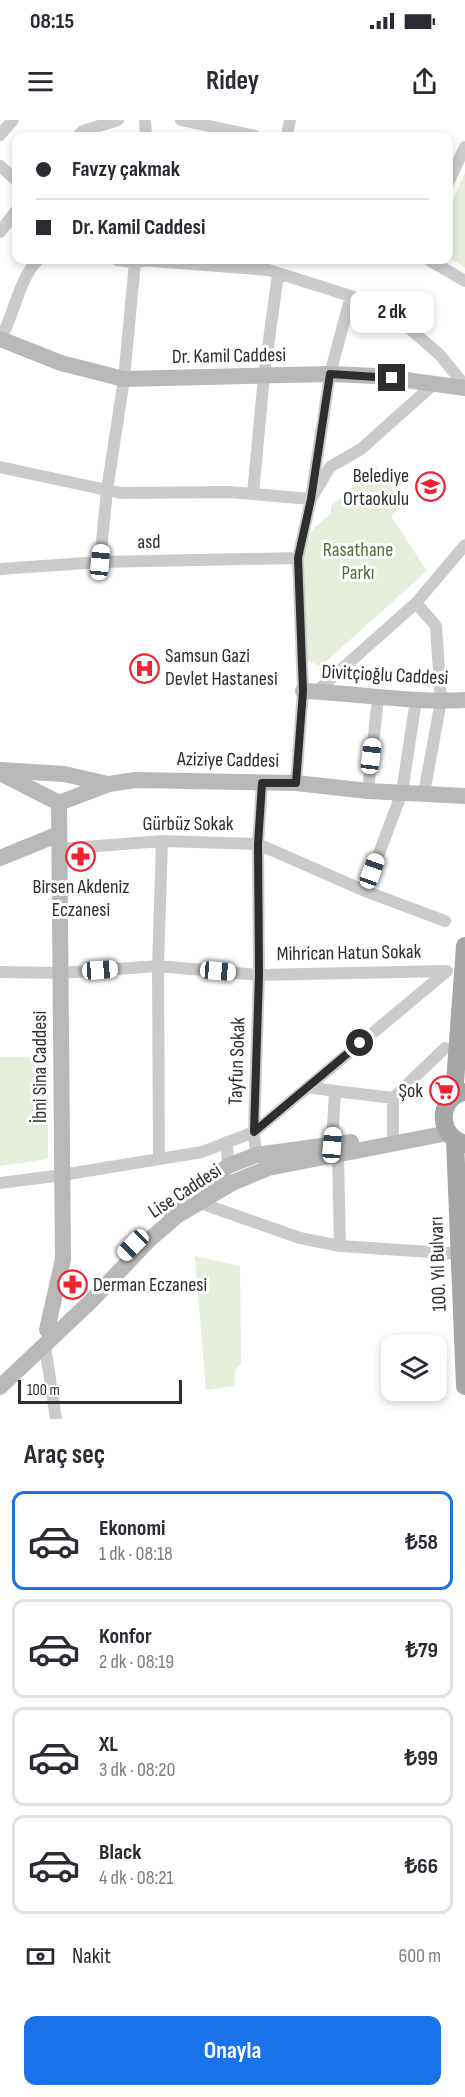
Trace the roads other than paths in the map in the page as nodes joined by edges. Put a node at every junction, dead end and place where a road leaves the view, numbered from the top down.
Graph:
1 (13, 120) edge
2 (118, 120) edge
3 (181, 120) edge
4 (81, 131) edge
5 (236, 132) edge
6 (0, 135) edge
7 (465, 147) edge
8 (0, 165) edge
9 (453, 172) edge
10 (12, 176) edge
11 (12, 217) edge
12 (0, 232) edge
13 (34, 264) edge
14 (133, 264) edge
15 (212, 264) edge
16 (436, 264) edge
17 (272, 268) edge
18 (465, 282) edge
19 (351, 296) junction
20 (0, 340) edge
21 (330, 374) junction
22 (264, 376) junction
23 (124, 379) junction
24 (435, 383) junction
25 (465, 388) edge
26 (0, 467) edge
27 (107, 490) junction
28 (253, 494) junction
29 (311, 499) junction
30 (465, 545) edge
31 (298, 558) junction
32 (100, 562) junction
33 (0, 569) edge
34 (416, 603) junction
35 (310, 691) junction
36 (378, 698) junction
37 (416, 700) junction
38 (465, 700) edge
39 (441, 701) junction
40 (0, 772) edge
41 (262, 783) junction
42 (296, 783) junction
43 (109, 784) junction
44 (368, 791) junction
45 (402, 792) junction
46 (424, 793) junction
47 (465, 796) edge
48 (59, 803) junction
49 (162, 841) junction
50 (59, 842) junction
51 (258, 844) junction
52 (0, 858) edge
53 (365, 891) junction
54 (445, 921) dead end
55 (465, 946) edge
56 (158, 966) junction
57 (0, 972) edge
58 (61, 973) junction
59 (259, 975) junction
60 (445, 1047) dead end
61 (308, 1087) junction
62 (335, 1091) junction
63 (459, 1094) edge
64 (393, 1098) junction
65 (254, 1132) junction
66 (453, 1135) edge
67 (393, 1136) junction
68 (227, 1142) junction
69 (335, 1150) junction
70 (256, 1155) junction
71 (159, 1159) junction
72 (228, 1167) junction
73 (62, 1175) junction
74 (0, 1183) edge
75 (200, 1203) junction
76 (340, 1246) junction
77 (460, 1254) junction
78 (46, 1338) junction
79 (0, 1375) edge
80 (465, 1386) edge
81 (0, 1387) edge
82 (56, 1419) edge

1 - 6 street
2 - 4 street
3 - 5 street
7 - 9 street
8 - 10 street
11 - 12 street
13 - 20 street
14 - 23 street
15 - 17 street
16 - 18 street
17 - 19 street
17 - 22 street
19 - 21 street
19 - 25 street
20 - 23 main road, Dr. Kamil Caddesi
21 - 22 main road, Dr. Kamil Caddesi
21 - 24 main road, Dr. Kamil Caddesi
21 - 29 street
22 - 23 main road, Dr. Kamil Caddesi
22 - 28 street
23 - 27 street
24 - 25 main road, Dr. Kamil Caddesi
24 - 29 street
26 - 27 street
27 - 28 street
27 - 32 street
28 - 29 street
29 - 31 street
30 - 34 street
31 - 32 street, asd
31 - 35 street
32 - 33 street, asd
34 - 35 street
34 - 39 street
35 - 36 main road, Divitçioğlu Caddesi
35 - 42 street
36 - 37 main road, Divitçioğlu Caddesi
36 - 44 street
37 - 39 main road, Divitçioğlu Caddesi
37 - 45 street
38 - 39 main road, Divitçioğlu Caddesi
39 - 46 street
40 - 43 main road
40 - 48 main road
41 - 42 main road, Aziziye Caddesi
41 - 43 main road, Aziziye Caddesi
41 - 51 street, Tayfun Sokak
42 - 44 main road, Aziziye Caddesi
43 - 48 main road, Aziziye Caddesi
44 - 45 main road, Aziziye Caddesi
45 - 46 main road, Aziziye Caddesi
45 - 53 street
46 - 47 main road, Aziziye Caddesi
48 - 50 main road, İbni Sina Caddesi
49 - 50 street, Gürbüz Sokak
49 - 51 street, Gürbüz Sokak
49 - 56 street
50 - 52 main road
50 - 58 main road, İbni Sina Caddesi
51 - 53 street, Gürbüz Sokak
51 - 59 street, Tayfun Sokak
53 - 54 street, Gürbüz Sokak
55 - 63 main road
56 - 58 street, Mihrican Hatun Sokak
56 - 59 street, Mihrican Hatun Sokak
56 - 71 street
57 - 58 street, Mihrican Hatun Sokak
58 - 73 main road, İbni Sina Caddesi
59 - 61 street, Mihrican Hatun Sokak
59 - 65 street, Tayfun Sokak
60 - 64 street
61 - 62 street
61 - 65 street
62 - 64 street
62 - 69 street
63 - 66 main road
64 - 67 street
65 - 68 street, Tayfun Sokak
65 - 70 street
66 - 67 main road, Lise Caddesi
66 - 69 main road, Lise Caddesi
66 - 77 main road, 100. Yıl Bulvarı
67 - 69 main road, Lise Caddesi
68 - 71 street, Tayfun Sokak
68 - 72 street
69 - 70 main road, Lise Caddesi
69 - 75 main road, Lise Caddesi
69 - 76 street
70 - 72 main road, Lise Caddesi
71 - 73 street, Tayfun Sokak
72 - 78 main road, Lise Caddesi
73 - 74 street, Tayfun Sokak
73 - 78 main road, İbni Sina Caddesi
75 - 76 street
75 - 78 main road, Lise Caddesi
76 - 77 street
77 - 80 main road, 100. Yıl Bulvarı
78 - 79 main road, Lise Caddesi
78 - 81 main road, Lise Caddesi
78 - 82 street

